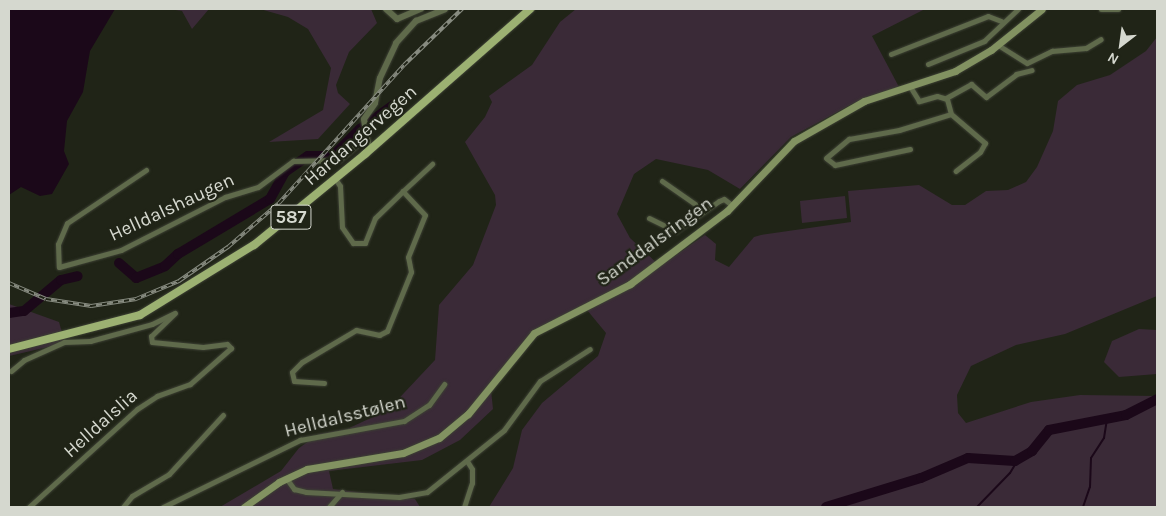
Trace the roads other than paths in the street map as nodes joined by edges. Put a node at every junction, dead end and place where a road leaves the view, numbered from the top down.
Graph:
1 (386, 9) edge
2 (421, 9) edge
3 (445, 9) edge
4 (530, 9) edge
5 (1018, 9) edge
6 (1042, 9) edge
7 (1101, 9) edge
8 (1118, 9) edge
9 (1001, 21) junction
10 (1101, 39) dead end
11 (998, 45) junction
12 (891, 54) dead end
13 (928, 64) dead end
14 (1032, 70) dead end
15 (911, 88) junction
16 (946, 98) junction
17 (951, 114) junction
18 (366, 134) junction
19 (377, 144) junction
20 (910, 149) dead end
21 (369, 150) junction
22 (432, 164) dead end
23 (146, 170) dead end
24 (956, 171) dead end
25 (336, 180) junction
26 (662, 181) dead end
27 (403, 191) junction
28 (733, 206) junction
29 (705, 211) junction
30 (649, 218) dead end
31 (132, 318) junction
32 (134, 329) junction
33 (590, 349) dead end
34 (9, 350) edge
35 (11, 371) dead end
36 (324, 383) dead end
37 (444, 384) dead end
38 (223, 415) dead end
39 (467, 461) junction
40 (286, 478) junction
41 (342, 492) junction
42 (29, 507) edge
43 (123, 507) edge
44 (163, 507) edge
45 (244, 507) edge
46 (329, 507) edge
47 (464, 507) edge

1 - 2 street
3 - 18 street
4 - 19 main road, Hardangervegen / 587
5 - 9 street
6 - 11 main road, Sanddalsringen
7 - 8 street
9 - 12 street
9 - 13 street
10 - 11 street
11 - 15 main road, Sanddalsringen
14 - 16 street
15 - 16 street
15 - 28 main road, Sanddalsringen
16 - 17 street
17 - 20 street
17 - 24 street
18 - 19 street
18 - 21 street
18 - 23 street, Helldalshaugen
19 - 21 main road, Hardangervegen / 587
21 - 25 main road, Hardangervegen / 587
22 - 27 street
25 - 27 street
25 - 31 main road, Hardangervegen / 587
26 - 29 street, Sanddalsringen
27 - 36 street
28 - 29 street, Sanddalsringen
28 - 40 main road, Sanddalsringen
29 - 30 street, Sanddalsringen
31 - 32 street
31 - 34 main road, Hardangervegen / 587
32 - 35 street, Helldalslia
32 - 42 street, Helldalslia
33 - 39 street
37 - 44 street, Helldalsstølen
38 - 43 street
39 - 41 street
39 - 47 street
40 - 41 street
40 - 45 main road, Sanddalsringen
41 - 46 street

